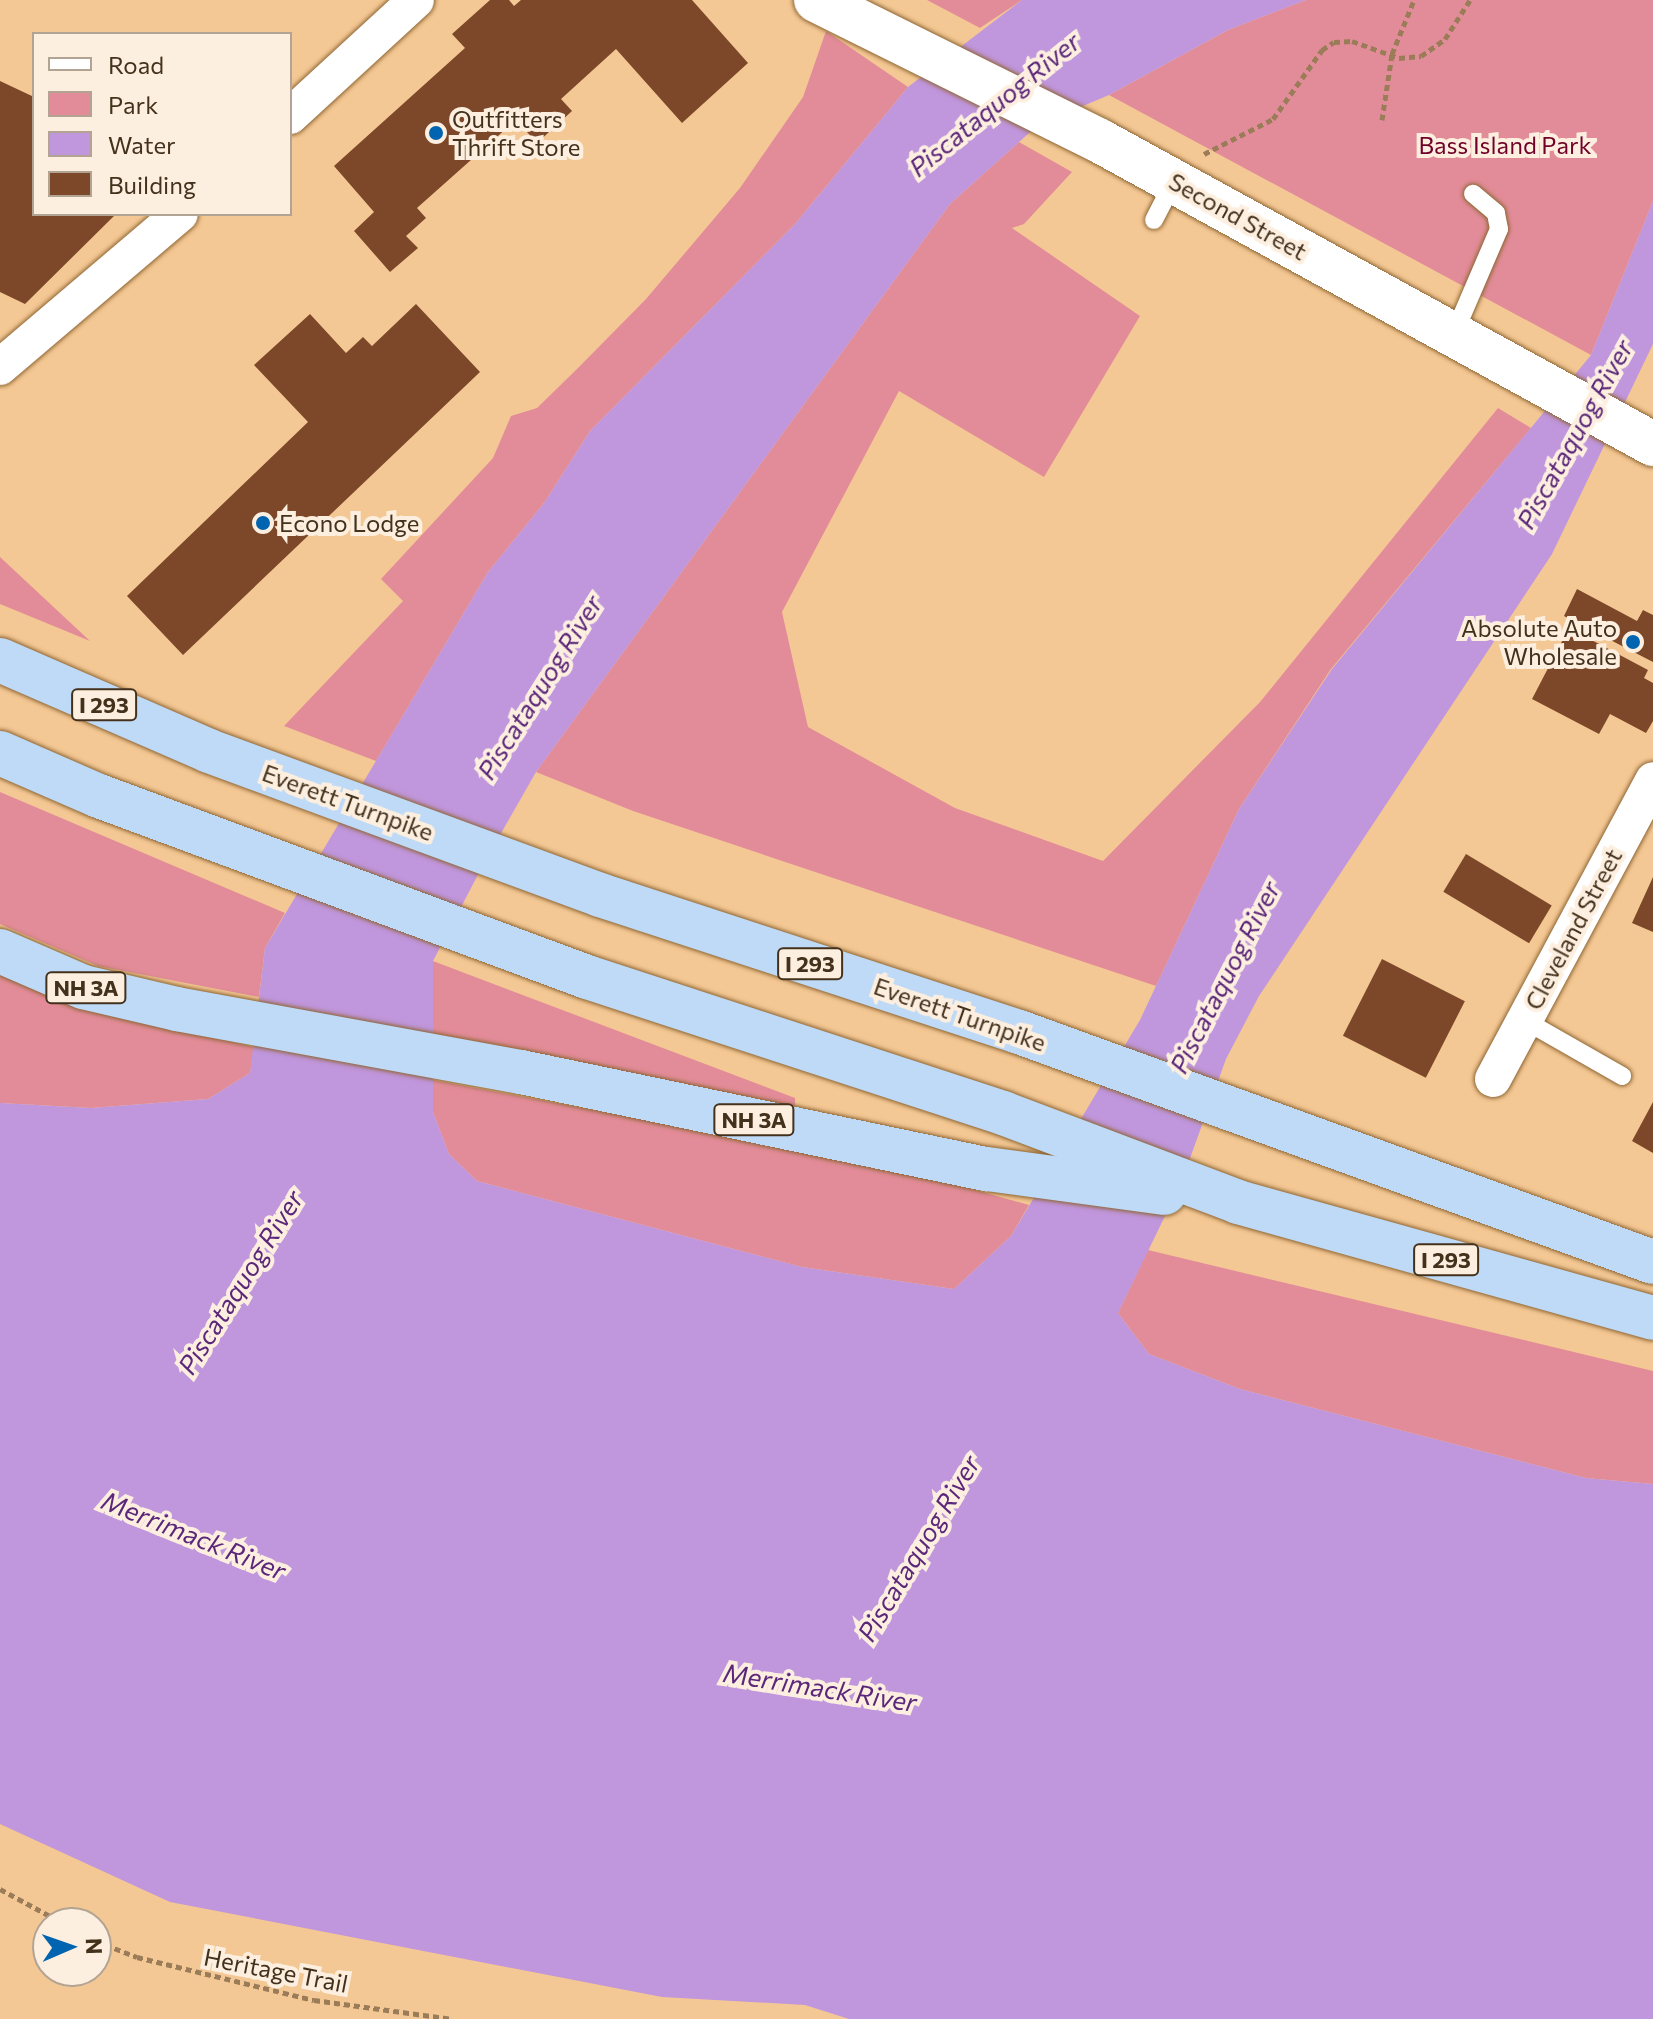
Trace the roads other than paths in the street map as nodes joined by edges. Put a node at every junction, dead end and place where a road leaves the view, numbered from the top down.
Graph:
1 (416, 0) edge
2 (816, 0) edge
3 (292, 114) edge
4 (1188, 168) junction
5 (1473, 194) dead end
6 (178, 216) edge
7 (1154, 220) dead end
8 (1454, 334) junction
9 (0, 367) edge
10 (1653, 444) edge
11 (0, 660) edge
12 (0, 753) edge
13 (1653, 780) edge
14 (0, 951) edge
15 (1524, 1020) junction
16 (1622, 1076) dead end
17 (1493, 1079) dead end
18 (1238, 1202) junction
19 (1653, 1262) edge
20 (1653, 1318) edge

1 - 3 street
2 - 4 main road, Second Street
4 - 7 lane
4 - 8 main road, Second Street
5 - 8 lane
6 - 9 street
8 - 10 main road, Second Street
11 - 19 highway, Everett Turnpike / I 293
12 - 18 highway, I 293
13 - 15 street, Cleveland Street
14 - 18 highway, NH 3A
15 - 16 lane
15 - 17 street, Cleveland Street
18 - 20 highway, I 293

